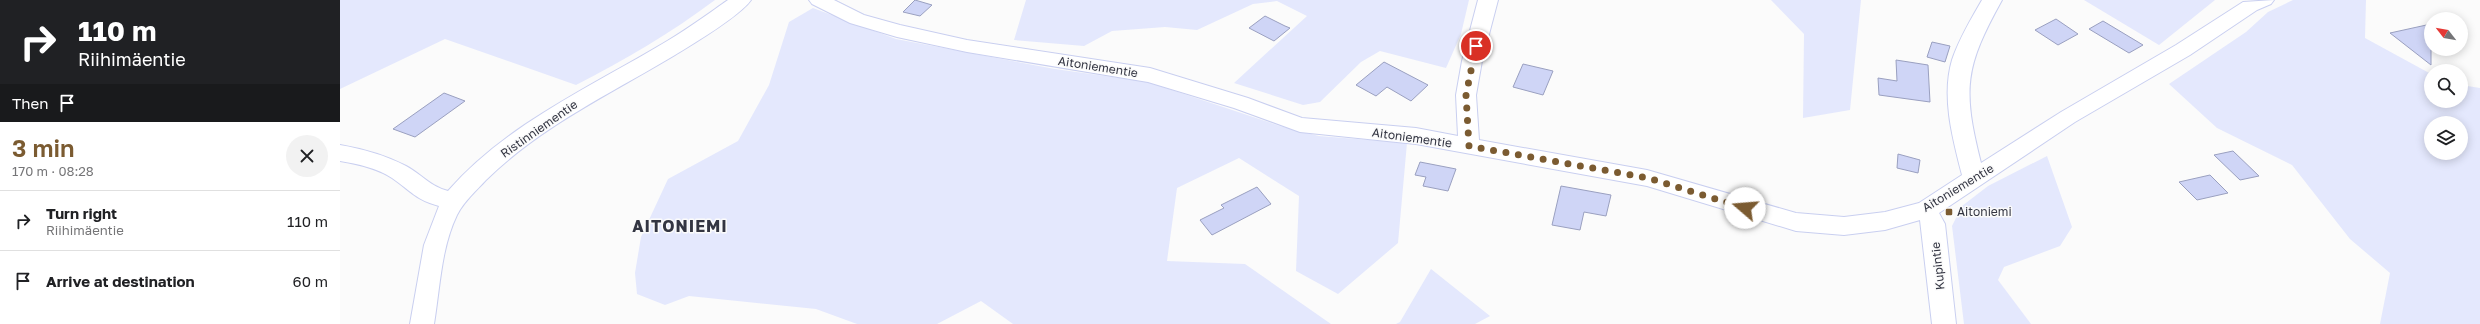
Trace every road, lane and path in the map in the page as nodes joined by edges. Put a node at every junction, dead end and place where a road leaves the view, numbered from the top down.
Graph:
1 (741, 0) edge
2 (819, 0) edge
3 (1488, 0) edge
4 (1992, 0) edge
5 (2264, 0) edge
6 (1469, 146) junction
7 (340, 153) edge
8 (1974, 179) junction
9 (453, 201) junction
10 (1926, 210) junction
11 (422, 324) edge
12 (1944, 324) edge

1 - 9 street, Ristinniementie
2 - 6 street, Aitoniementie
3 - 6 street
4 - 8 street
5 - 8 street, Aitoniementie
6 - 10 street, Aitoniementie
7 - 9 street
8 - 10 street, Aitoniementie
9 - 11 street, Ristinniementie
10 - 12 street, Kupintie

